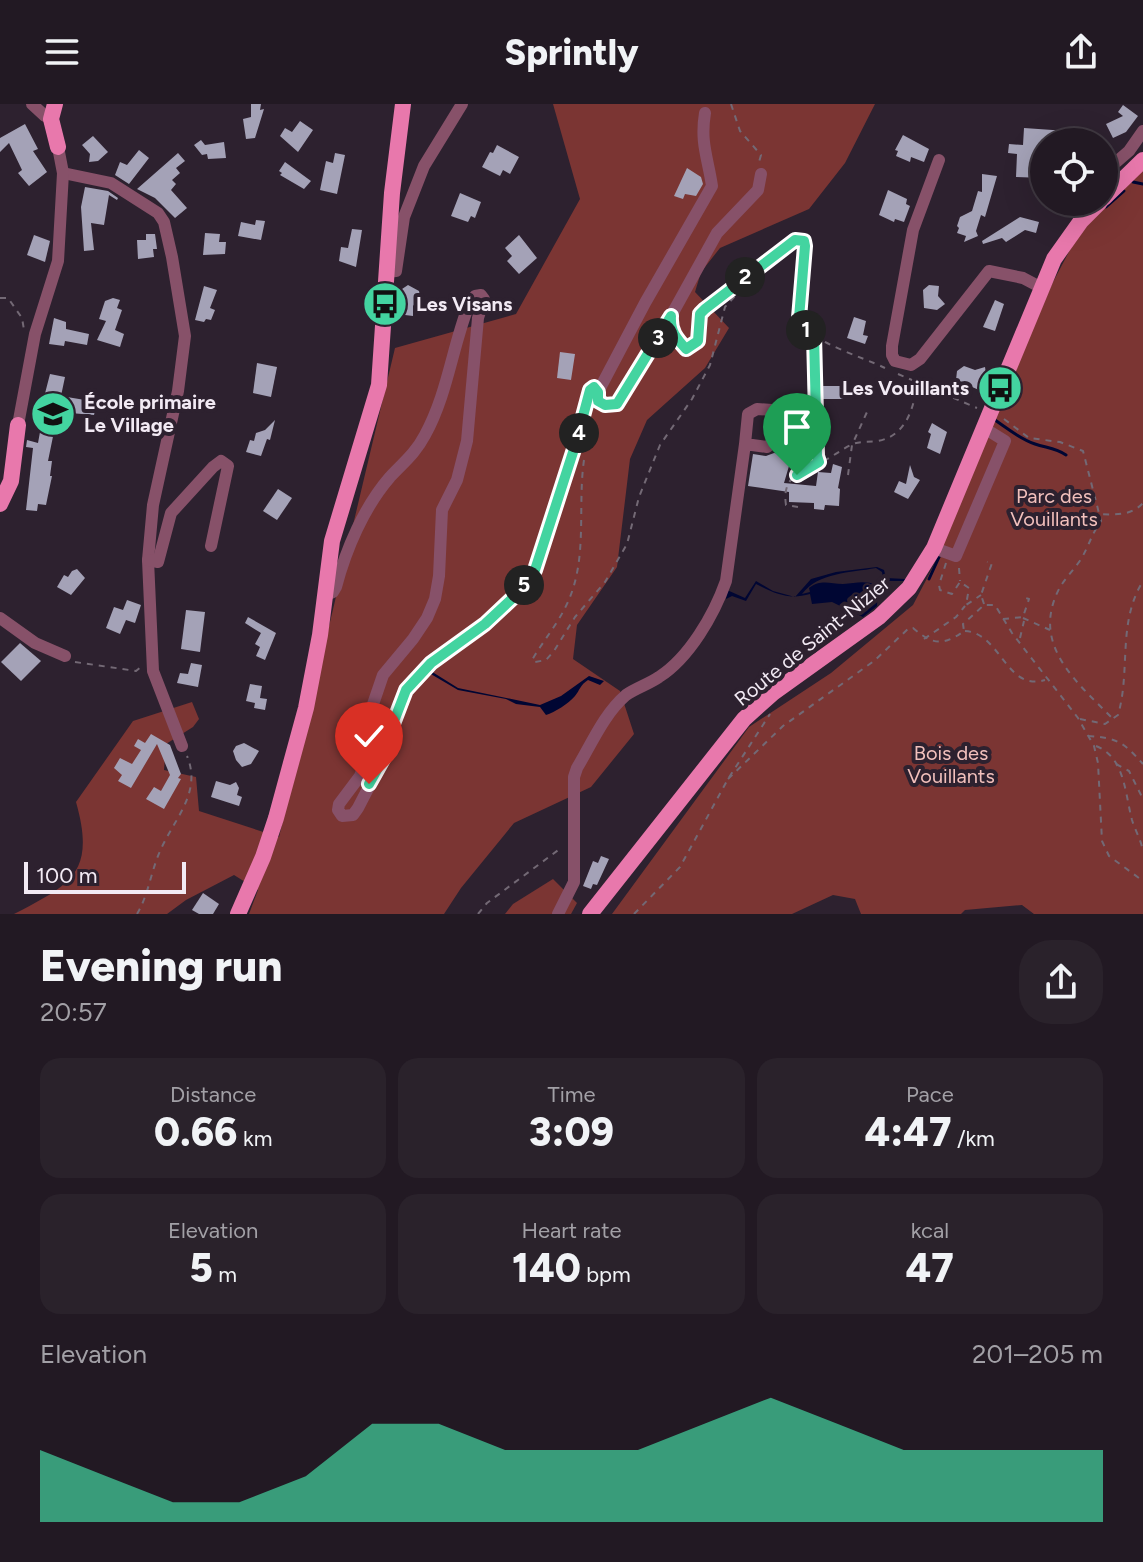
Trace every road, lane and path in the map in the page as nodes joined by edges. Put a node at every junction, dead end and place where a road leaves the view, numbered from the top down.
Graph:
1 (32, 104) edge
2 (403, 104) edge
3 (462, 104) edge
4 (731, 104) edge
5 (53, 111) edge
6 (705, 113) dead end
7 (1143, 131) edge
8 (58, 147) joint
9 (939, 160) dead end
10 (1118, 160) edge
11 (1143, 160) edge
12 (63, 173) junction
13 (761, 174) joint
14 (1118, 184) edge
15 (1088, 216) edge
16 (805, 246) junction
17 (386, 272) junction
18 (1042, 288) junction
19 (0, 298) edge
20 (671, 316) junction
21 (814, 335) junction
22 (34, 337) junction
23 (920, 359) junction
24 (917, 384) junction
25 (598, 396) junction
26 (986, 408) dead end
27 (867, 412) dead end
28 (997, 413) dead end
29 (18, 425) joint
30 (984, 428) junction
31 (745, 444) dead end
32 (852, 445) junction
33 (584, 461) dead end
34 (819, 462) junction
35 (848, 475) dead end
36 (1143, 503) edge
37 (0, 504) edge
38 (798, 507) dead end
39 (1101, 516) junction
40 (1058, 522) dead end
41 (211, 546) dead end
42 (934, 548) junction
43 (148, 560) junction
44 (987, 562) dead end
45 (957, 563) junction
46 (1143, 581) edge
47 (960, 582) junction
48 (981, 595) junction
49 (324, 596) junction
50 (1026, 598) dead end
51 (966, 605) junction
52 (984, 605) junction
53 (0, 618) edge
54 (1024, 618) junction
55 (1002, 619) junction
56 (1051, 630) junction
57 (964, 631) junction
58 (924, 639) junction
59 (1019, 640) junction
60 (65, 656) joint
61 (151, 657) junction
62 (1047, 679) junction
63 (773, 693) junction
64 (1078, 718) junction
65 (1114, 720) junction
66 (1087, 736) junction
67 (182, 746) joint
68 (1094, 746) junction
69 (1114, 763) junction
70 (1143, 764) edge
71 (728, 779) junction
72 (1143, 799) edge
73 (575, 837) junction
74 (1143, 851) edge
75 (1143, 881) edge
76 (137, 914) edge
77 (238, 914) edge
78 (478, 914) edge
79 (558, 914) edge
80 (590, 914) edge
81 (634, 914) edge

1 - 5 street
2 - 17 main road
3 - 17 street
4 - 13 path
5 - 8 main road
6 - 25 street
7 - 10 street
8 - 12 street
9 - 23 street
11 - 14 main road, Route de Saint-Nizier
12 - 22 street
12 - 43 street
13 - 20 street
15 - 18 main road, Route de Saint-Nizier
16 - 20 path
16 - 21 path
16 - 33 path
17 - 49 main road
18 - 23 street
18 - 30 main road, Route de Saint-Nizier
19 - 22 path
20 - 25 street
21 - 24 path
21 - 34 path
22 - 29 street
23 - 24 path
24 - 26 path
24 - 32 path
25 - 49 street
27 - 32 path
28 - 39 path
29 - 37 main road
30 - 42 main road, Route de Saint-Nizier
30 - 45 street
31 - 73 street
32 - 34 path
32 - 35 path
34 - 38 path
36 - 39 path
39 - 40 path
39 - 56 path
41 - 43 street
42 - 45 street
42 - 63 main road, Route de Saint-Nizier
43 - 61 street
44 - 48 path
45 - 47 path
45 - 47 path
46 - 65 path
47 - 51 path
48 - 51 path
48 - 52 path
49 - 77 main road
50 - 54 path
51 - 58 path
52 - 55 path
52 - 57 path
53 - 60 street
54 - 55 path
54 - 56 path
54 - 59 path
55 - 59 path
56 - 65 path
57 - 58 path
57 - 62 path
58 - 71 path
59 - 62 path
60 - 61 path
61 - 67 street
62 - 64 path
63 - 71 path
63 - 80 main road, Route de Saint-Nizier
64 - 65 path
64 - 66 path
66 - 68 path
66 - 70 path
67 - 76 path
68 - 69 path
68 - 75 path
69 - 72 path
69 - 74 path
71 - 81 path
73 - 78 path
73 - 79 street

